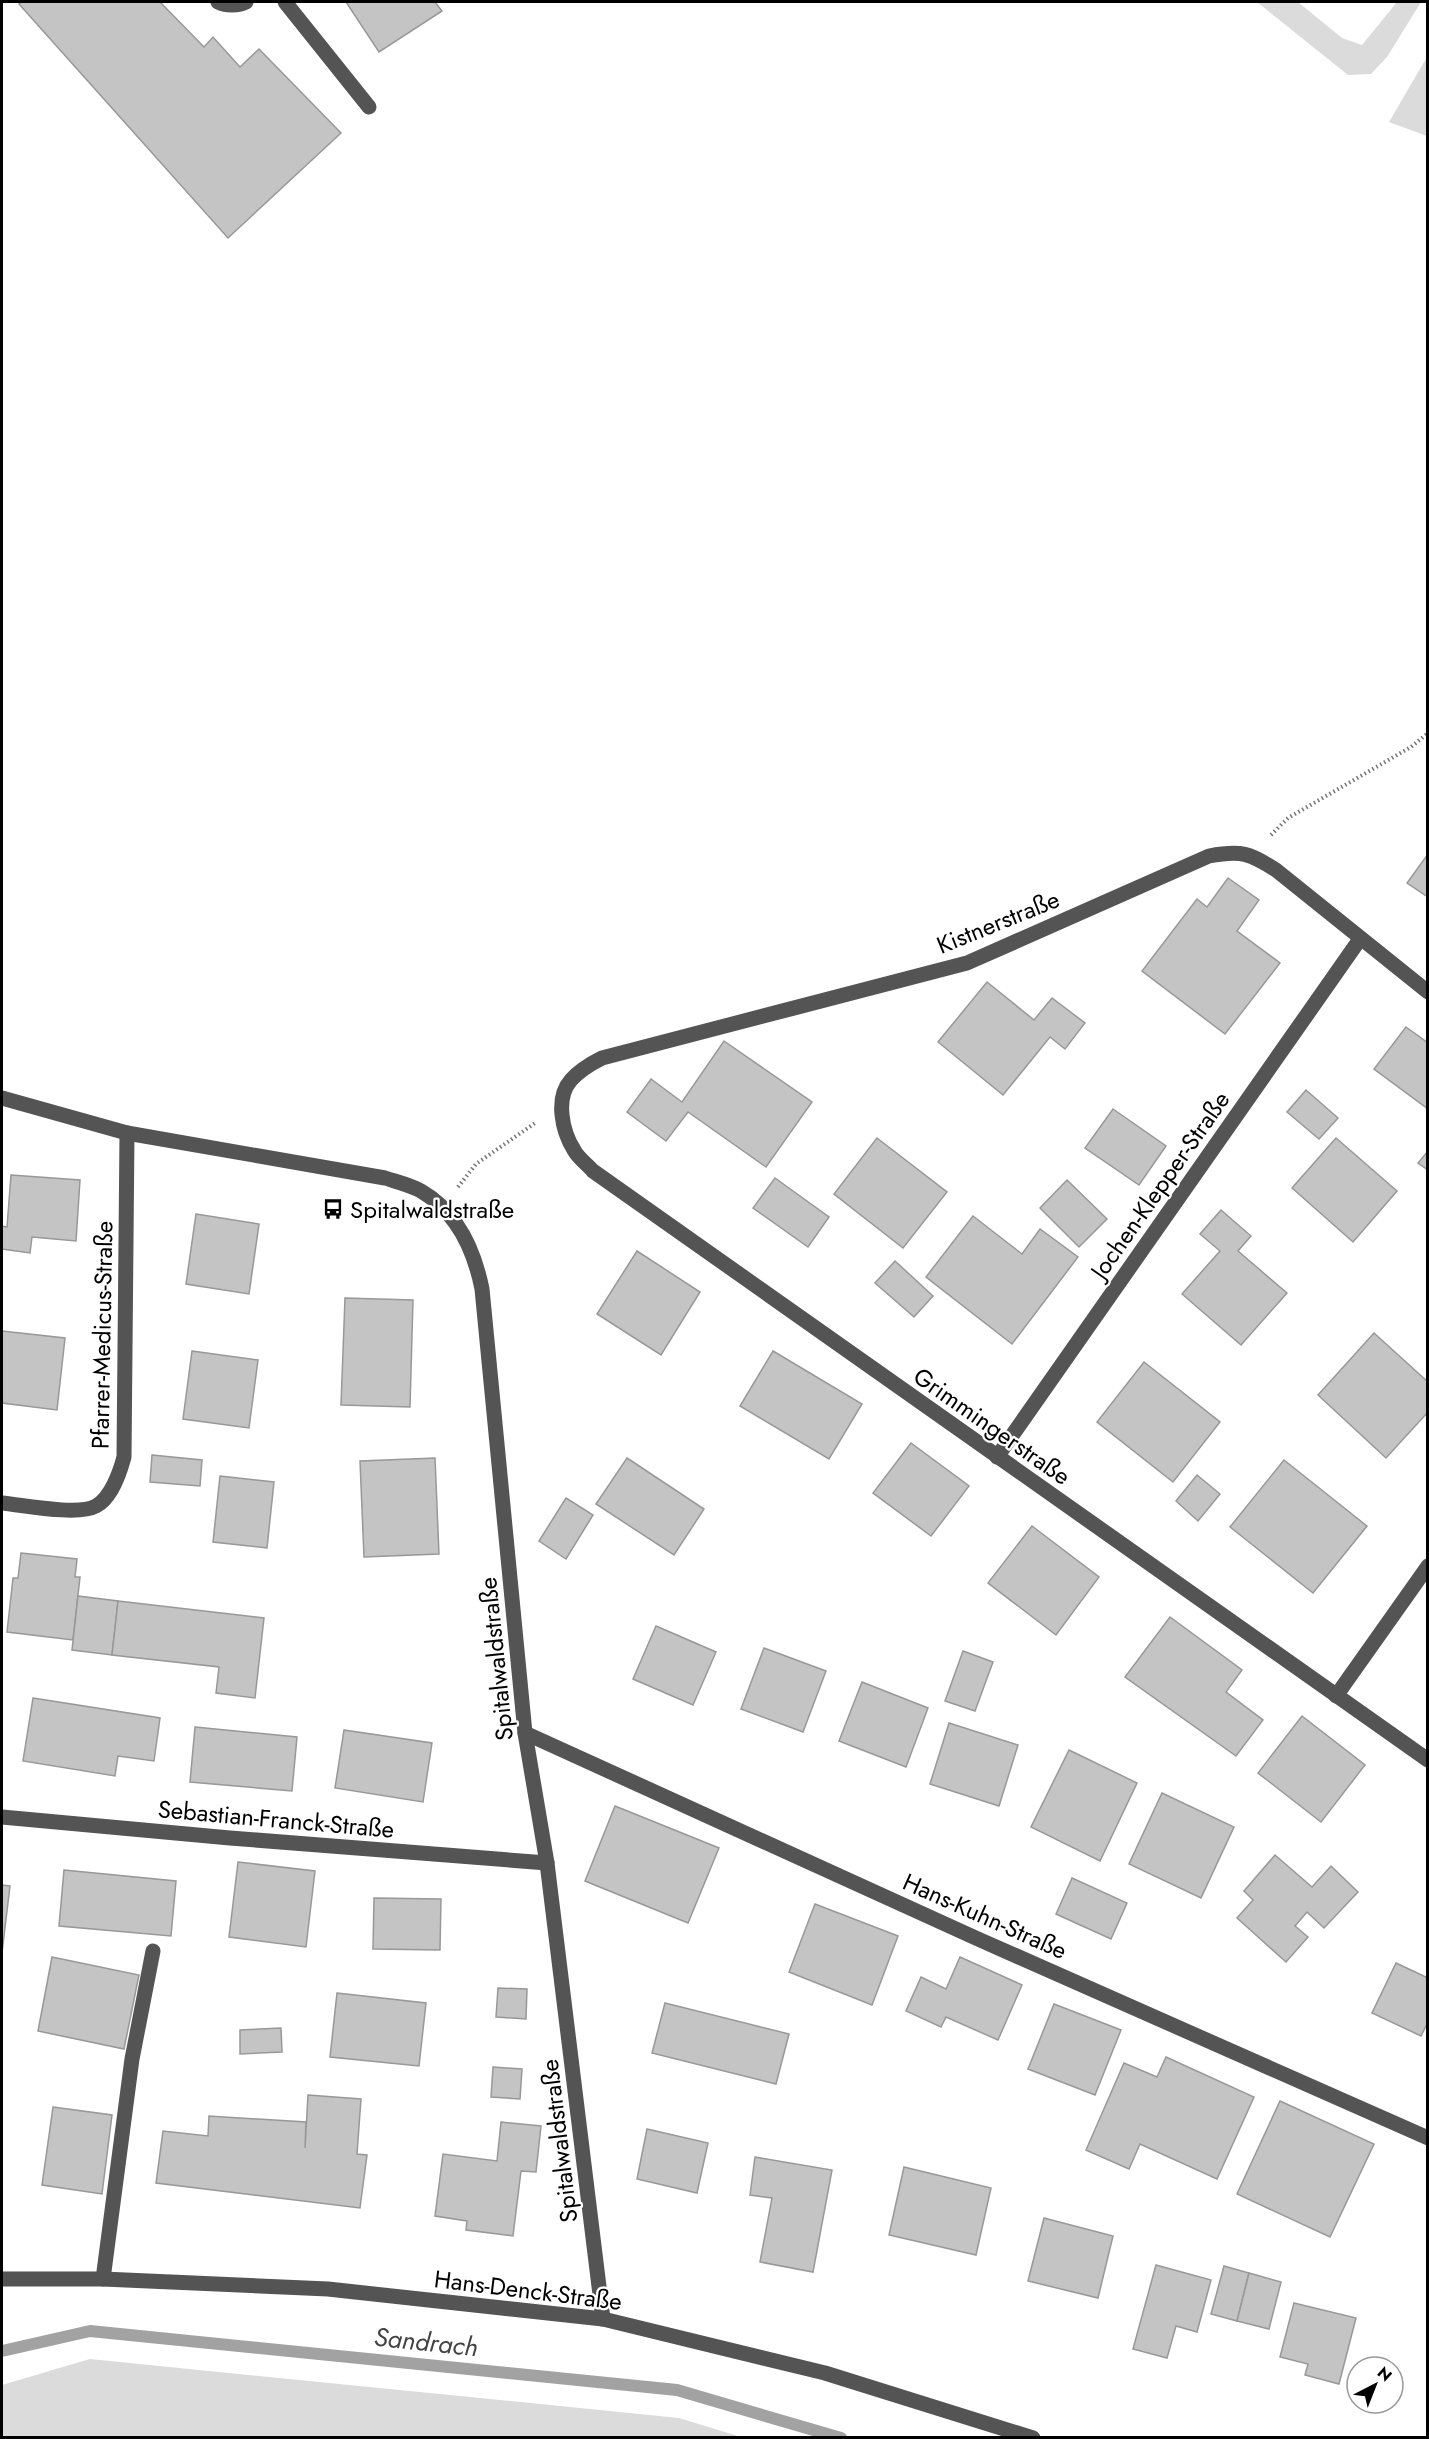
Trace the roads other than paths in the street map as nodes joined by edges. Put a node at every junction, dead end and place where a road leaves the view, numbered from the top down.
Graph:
1 (218, 2) edge
2 (246, 2) edge
3 (285, 2) edge
4 (369, 107) dead end
5 (1360, 939) junction
6 (1428, 992) edge
7 (2, 1098) edge
8 (561, 1105) joint
9 (127, 1133) junction
10 (997, 1457) junction
11 (2, 1503) edge
12 (1428, 1566) edge
13 (1336, 1696) junction
14 (525, 1732) junction
15 (1428, 1760) edge
16 (2, 1817) edge
17 (547, 1863) junction
18 (153, 1951) dead end
19 (1428, 2138) edge
20 (2, 2279) edge
21 (103, 2279) junction
22 (603, 2319) junction
23 (1034, 2438) edge

1 - 2 street
3 - 4 street
5 - 6 street
5 - 8 street, Kistnerstraße
5 - 10 street, Jochen-Klepper-Straße
7 - 9 street, Spitalwaldstraße
8 - 10 street, Grimmingerstraße
9 - 11 street, Pfarrer-Medicus-Straße
9 - 14 street, Spitalwaldstraße
10 - 13 street, Grimmingerstraße
12 - 13 street
13 - 15 street, Grimmingerstraße
14 - 17 street, Spitalwaldstraße
14 - 19 street, Hans-Kuhn-Straße
16 - 17 street, Sebastian-Franck-Straße
17 - 22 street, Spitalwaldstraße
18 - 21 street
20 - 21 street, Hans-Denck-Straße
21 - 22 street, Hans-Denck-Straße
22 - 23 street, Hans-Denck-Straße

